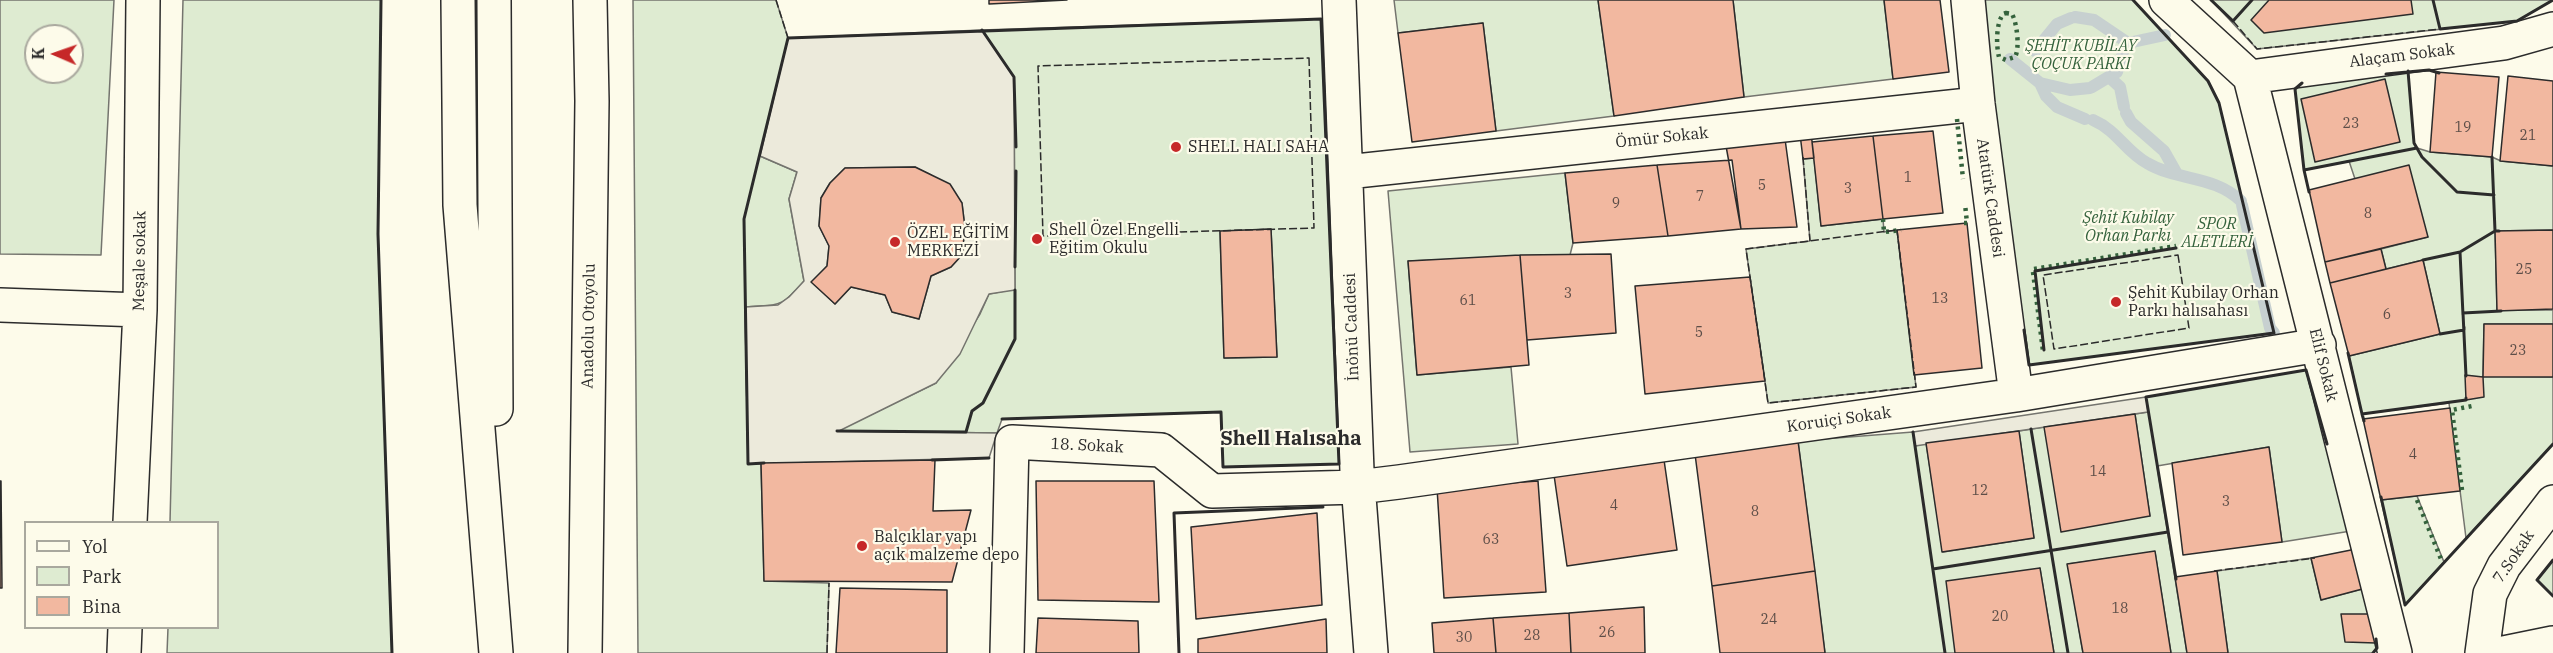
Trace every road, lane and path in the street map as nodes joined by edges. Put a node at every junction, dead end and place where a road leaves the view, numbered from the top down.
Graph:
1 (143, 0) edge
2 (458, 0) edge
3 (494, 0) edge
4 (590, 0) edge
5 (1339, 0) edge
6 (1968, 0) edge
7 (2166, 0) edge
8 (2553, 29) edge
9 (2250, 77) junction
10 (1978, 104) junction
11 (1347, 172) junction
12 (0, 305) edge
13 (140, 310) junction
14 (2319, 345) junction
15 (2016, 395) junction
16 (1358, 487) junction
17 (2553, 502) edge
18 (130, 521) edge
19 (125, 629) edge
20 (2553, 643) edge
21 (124, 653) edge
22 (497, 653) edge
23 (585, 653) edge
24 (1007, 653) edge
25 (1371, 653) edge
26 (2395, 653) edge
27 (2482, 653) edge
28 (2504, 653) edge

1 - 13 main road, Meşale sokak
2 - 22 main road
3 - 22 main road
4 - 23 main road, Anadolu Otoyolu
5 - 11 main road, İnönü Caddesi
6 - 10 main road, Atatürk Caddesi
7 - 9 main road
8 - 9 main road, Alaçam Sokak
9 - 14 main road, Elif Sokak
10 - 11 main road, Ömür Sokak
10 - 15 main road, Atatürk Caddesi
11 - 16 main road, İnönü Caddesi
12 - 13 main road
13 - 18 main road, Meşale sokak
14 - 15 main road, Koruiçi Sokak
14 - 26 main road, Elif Sokak
15 - 16 main road, Koruiçi Sokak
16 - 24 main road, 18. Sokak
16 - 25 main road, İnönü Caddesi
17 - 27 main road, 7.Sokak
19 - 21 main road
20 - 28 main road

